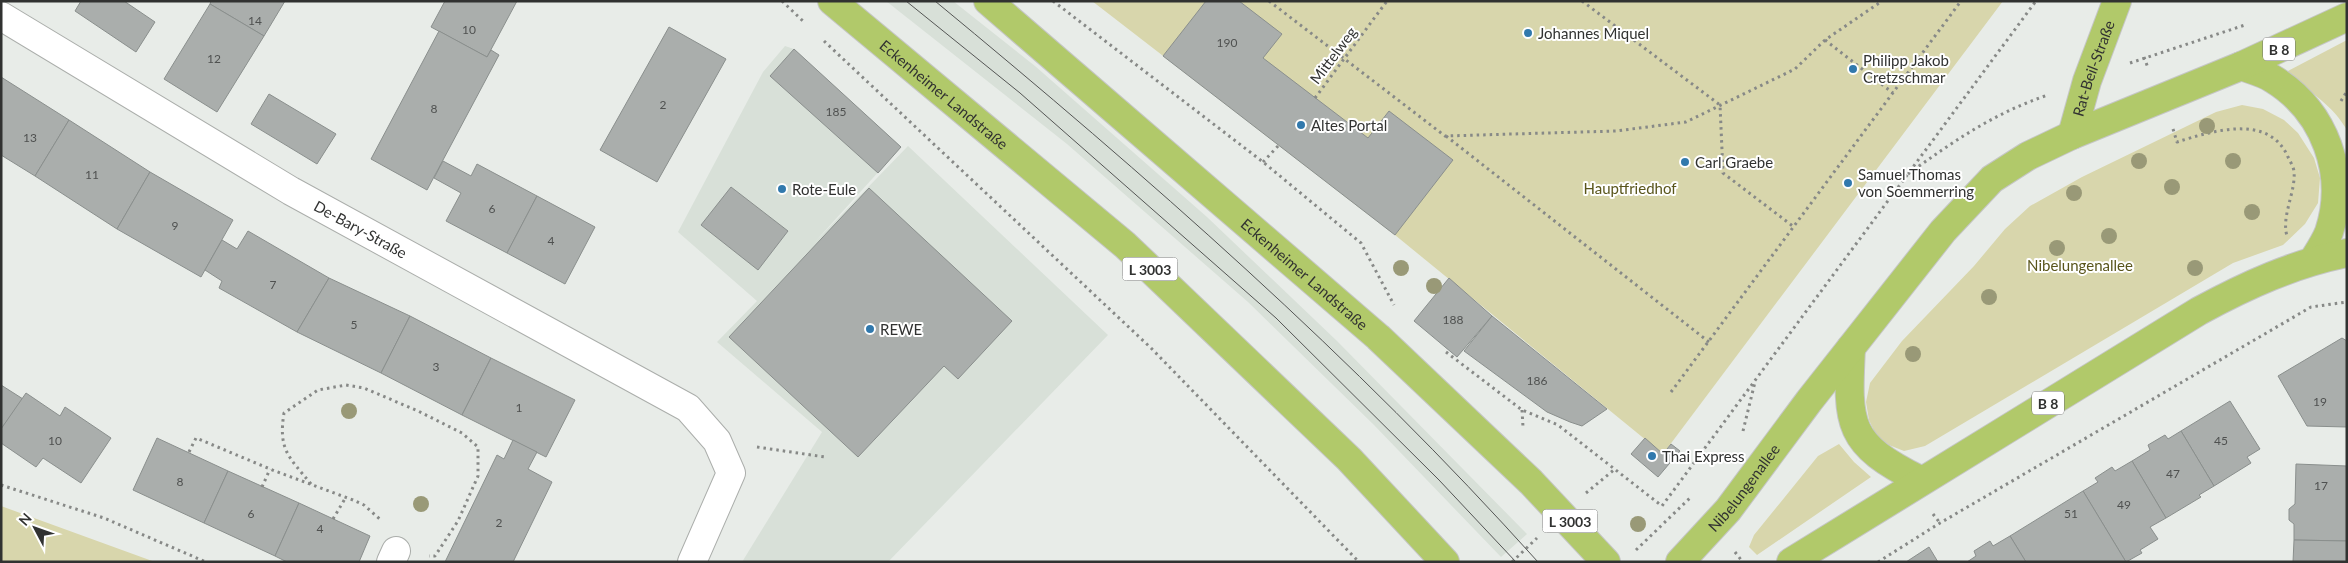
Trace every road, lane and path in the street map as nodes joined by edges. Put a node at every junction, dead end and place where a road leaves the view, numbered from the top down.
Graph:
1 (782, 1) edge
2 (832, 1) edge
3 (988, 1) edge
4 (1053, 1) edge
5 (1269, 1) edge
6 (1387, 1) edge
7 (1582, 1) edge
8 (1882, 1) edge
9 (1961, 1) edge
10 (2036, 1) edge
11 (2117, 1) edge
12 (1, 16) edge
13 (2347, 17) edge
14 (810, 28) dead end
15 (817, 34) dead end
16 (1825, 40) junction
17 (1344, 59) junction
18 (2241, 66) junction
19 (1893, 94) junction
20 (1315, 98) dead end
21 (1720, 105) junction
22 (1445, 136) junction
23 (2072, 136) junction
24 (2178, 142) dead end
25 (1279, 145) dead end
26 (1263, 162) junction
27 (1794, 227) junction
28 (2285, 228) dead end
29 (2347, 252) edge
30 (2314, 260) junction
31 (2347, 302) edge
32 (1396, 309) dead end
33 (1709, 342) junction
34 (1440, 347) dead end
35 (1851, 348) junction
36 (1756, 379) junction
37 (1671, 392) dead end
38 (1522, 410) junction
39 (1523, 430) dead end
40 (1742, 435) dead end
41 (717, 441) junction
42 (189, 452) dead end
43 (824, 457) dead end
44 (270, 469) junction
45 (1615, 469) junction
46 (1920, 480) junction
47 (311, 484) junction
48 (1, 485) edge
49 (262, 486) dead end
50 (1697, 491) dead end
51 (1585, 494) dead end
52 (346, 497) junction
53 (1930, 510) dead end
54 (333, 519) dead end
55 (1940, 523) junction
56 (1538, 537) dead end
57 (394, 556) edge
58 (1619, 558) edge
59 (206, 562) edge
60 (692, 562) edge
61 (1359, 562) edge
62 (1445, 562) edge
63 (1512, 562) edge
64 (1680, 562) edge
65 (1791, 562) edge
66 (1878, 562) edge

1 - 14 path
2 - 62 main road, Eckenheimer Landstraße / L 3003
3 - 58 main road, Eckenheimer Landstraße / L 3003
4 - 26 path
5 - 17 path
6 - 17 path, Mittelweg
7 - 21 path
8 - 16 path
9 - 19 path
10 - 36 path
11 - 23 main road, Rat-Beil-Straße
12 - 41 street, De-Bary-Straße
13 - 18 main road, Nibelungenallee / B 8
15 - 61 path
16 - 19 path
16 - 21 path
17 - 20 path, Mittelweg
17 - 22 path
18 - 23 main road, Nibelungenallee / B 8
18 - 30 main road
19 - 27 path
21 - 22 path
21 - 27 path
22 - 33 path
23 - 35 main road, Nibelungenallee / B 8
24 - 28 path
25 - 26 path
26 - 32 path
27 - 33 path
29 - 30 main road, B 8
30 - 46 main road, B 8
31 - 55 path
33 - 37 path
34 - 38 path
35 - 46 main road
35 - 64 main road, Nibelungenallee / B 8
36 - 40 path
36 - 45 path
38 - 39 path
38 - 45 path
41 - 43 path
41 - 60 street, De-Bary-Straße
42 - 44 path
44 - 47 path
44 - 49 path
45 - 51 path
46 - 65 main road, B 8
47 - 52 path
47 - 57 path
48 - 59 path
50 - 58 path
52 - 54 path
52 - 57 path
53 - 55 path
55 - 66 path
56 - 63 path

